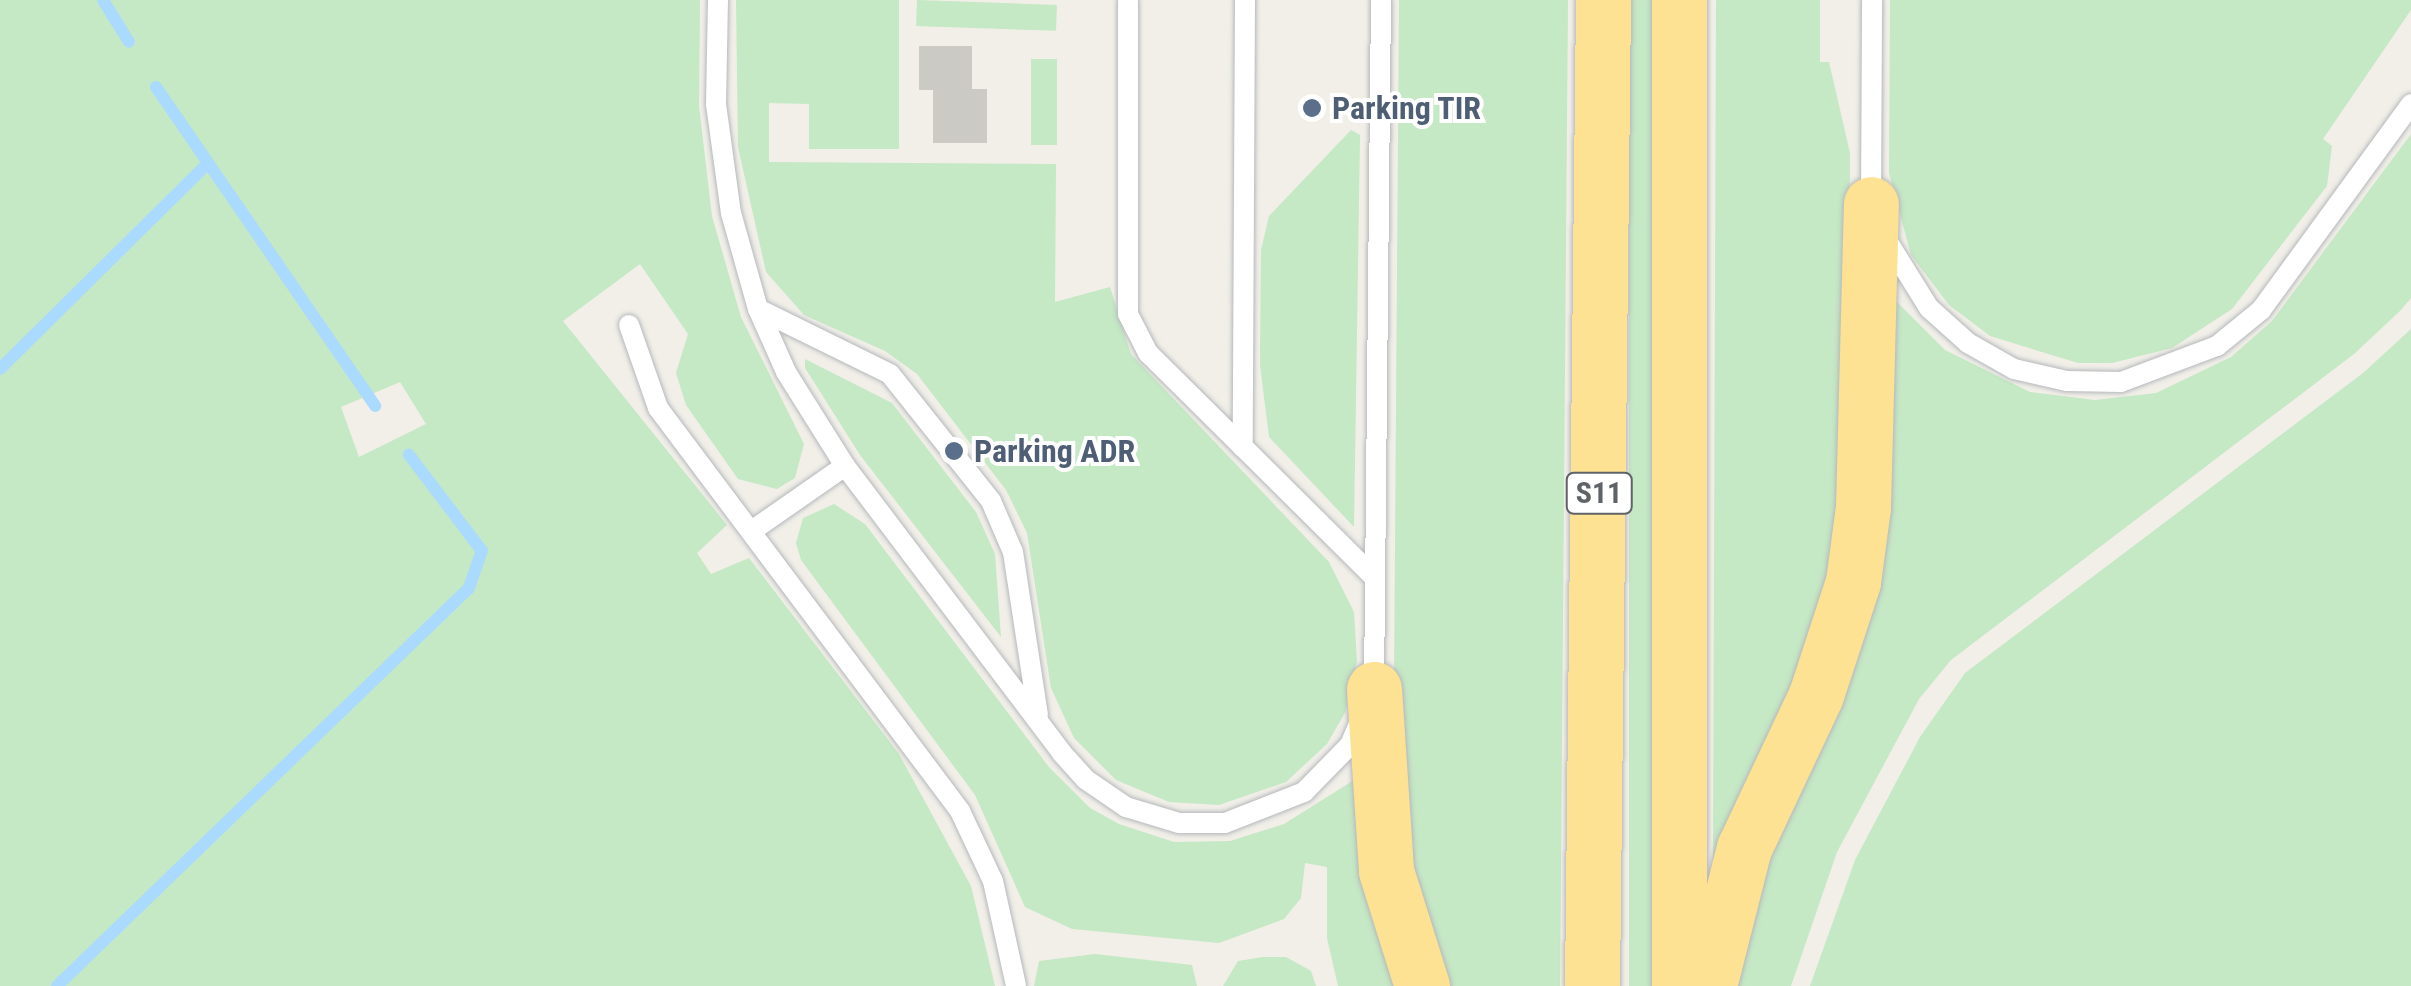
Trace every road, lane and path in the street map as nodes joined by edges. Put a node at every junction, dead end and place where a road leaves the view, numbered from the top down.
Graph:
1 (718, 0) edge
2 (1128, 0) edge
3 (1245, 0) edge
4 (1381, 0) edge
5 (1603, 0) edge
6 (1679, 0) edge
7 (1872, 0) edge
8 (2411, 104) edge
9 (1870, 204) junction
10 (758, 310) junction
11 (629, 325) dead end
12 (1243, 447) junction
13 (844, 466) junction
14 (753, 530) junction
15 (1374, 576) junction
16 (1374, 689) junction
17 (1038, 717) junction
18 (1016, 986) edge
19 (1422, 986) edge
20 (1592, 986) edge
21 (1679, 986) edge
22 (1709, 986) edge

1 - 10 lane
2 - 12 lane
3 - 12 lane
4 - 15 lane
5 - 20 highway, S11
6 - 21 highway, S11
7 - 9 lane
8 - 9 lane
9 - 22 highway
10 - 13 lane
10 - 17 lane
11 - 14 lane
12 - 15 lane
13 - 14 lane
13 - 17 lane
14 - 18 lane
15 - 16 lane
16 - 17 lane
16 - 19 highway

